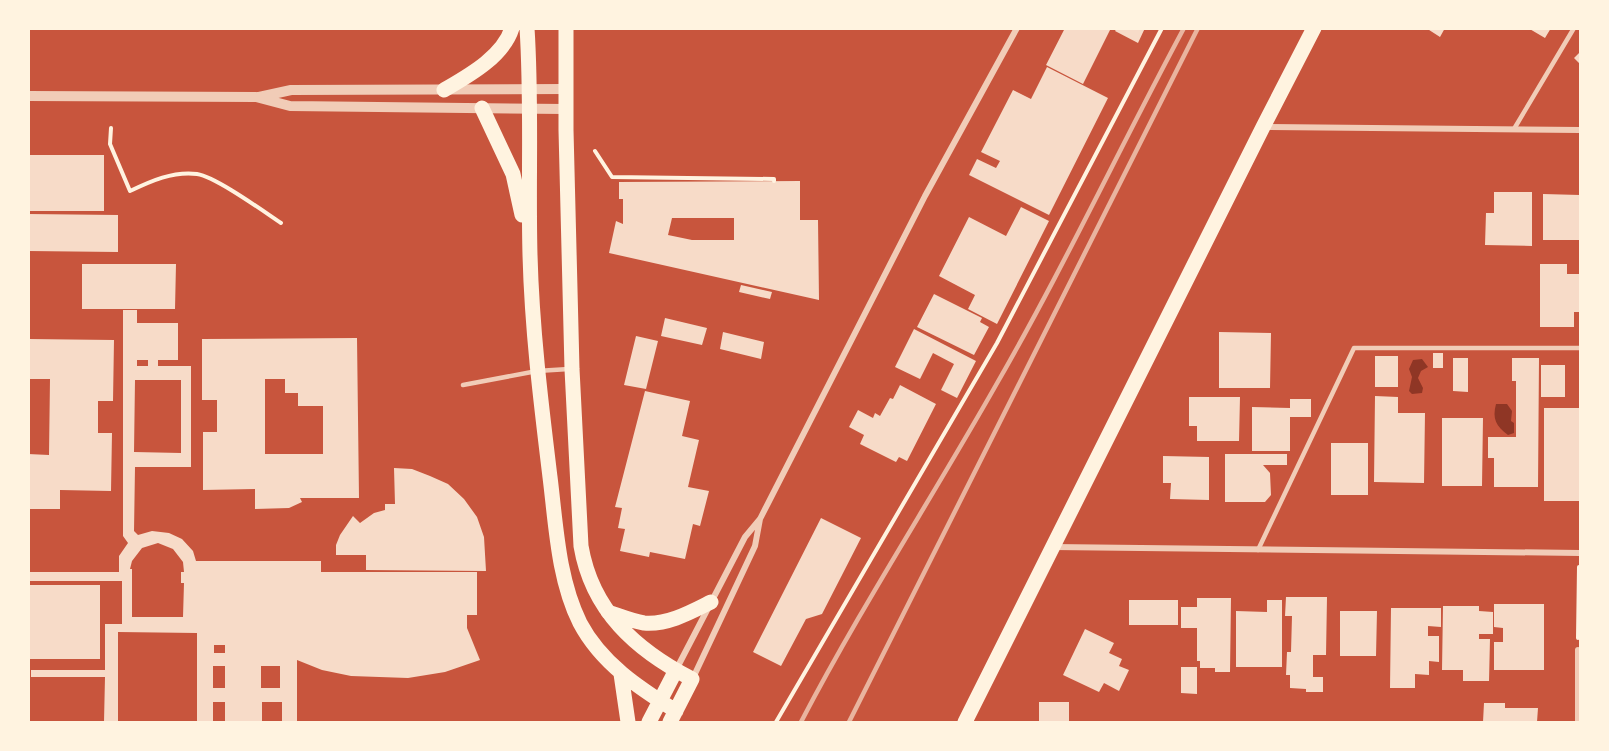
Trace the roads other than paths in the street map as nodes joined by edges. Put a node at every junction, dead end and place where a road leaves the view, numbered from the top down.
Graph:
1 (512, 28) edge
2 (527, 28) edge
3 (566, 28) edge
4 (1017, 28) edge
5 (1314, 28) edge
6 (1574, 28) edge
7 (529, 89) junction
8 (565, 89) junction
9 (444, 90) junction
10 (28, 96) edge
11 (256, 98) junction
12 (482, 108) junction
13 (529, 108) junction
14 (565, 109) junction
15 (1263, 127) junction
16 (1514, 129) junction
17 (1581, 130) edge
18 (530, 257) junction
19 (1581, 348) edge
20 (572, 369) junction
21 (537, 371) junction
22 (464, 385) dead end
23 (760, 519) junction
24 (1053, 547) junction
25 (1258, 549) junction
26 (1580, 553) edge
27 (711, 602) junction
28 (608, 612) junction
29 (1578, 650) road end
30 (676, 670) junction
31 (621, 674) junction
32 (692, 679) junction
33 (660, 701) junction
34 (673, 717) edge
35 (628, 723) edge
36 (649, 723) edge
37 (965, 723) edge
38 (1578, 723) edge

1 - 9 main road
2 - 7 main road
3 - 8 main road
4 - 23 street
5 - 15 main road
6 - 16 lane
7 - 8 street
7 - 9 street
7 - 13 main road
8 - 14 main road
9 - 11 street
10 - 11 street
11 - 12 street
12 - 13 street
12 - 18 main road
13 - 14 street
13 - 18 main road
14 - 20 main road
15 - 16 street
15 - 24 main road
16 - 17 street
18 - 21 main road
19 - 25 lane
20 - 21 lane
20 - 28 main road
21 - 22 lane
21 - 31 main road
23 - 27 street
23 - 32 street
24 - 25 street
24 - 37 main road
25 - 26 street
27 - 28 main road
27 - 30 street
28 - 30 main road
29 - 38 street
30 - 32 main road
30 - 33 main road
31 - 33 main road
31 - 35 main road
32 - 34 main road
33 - 34 main road
33 - 36 main road

